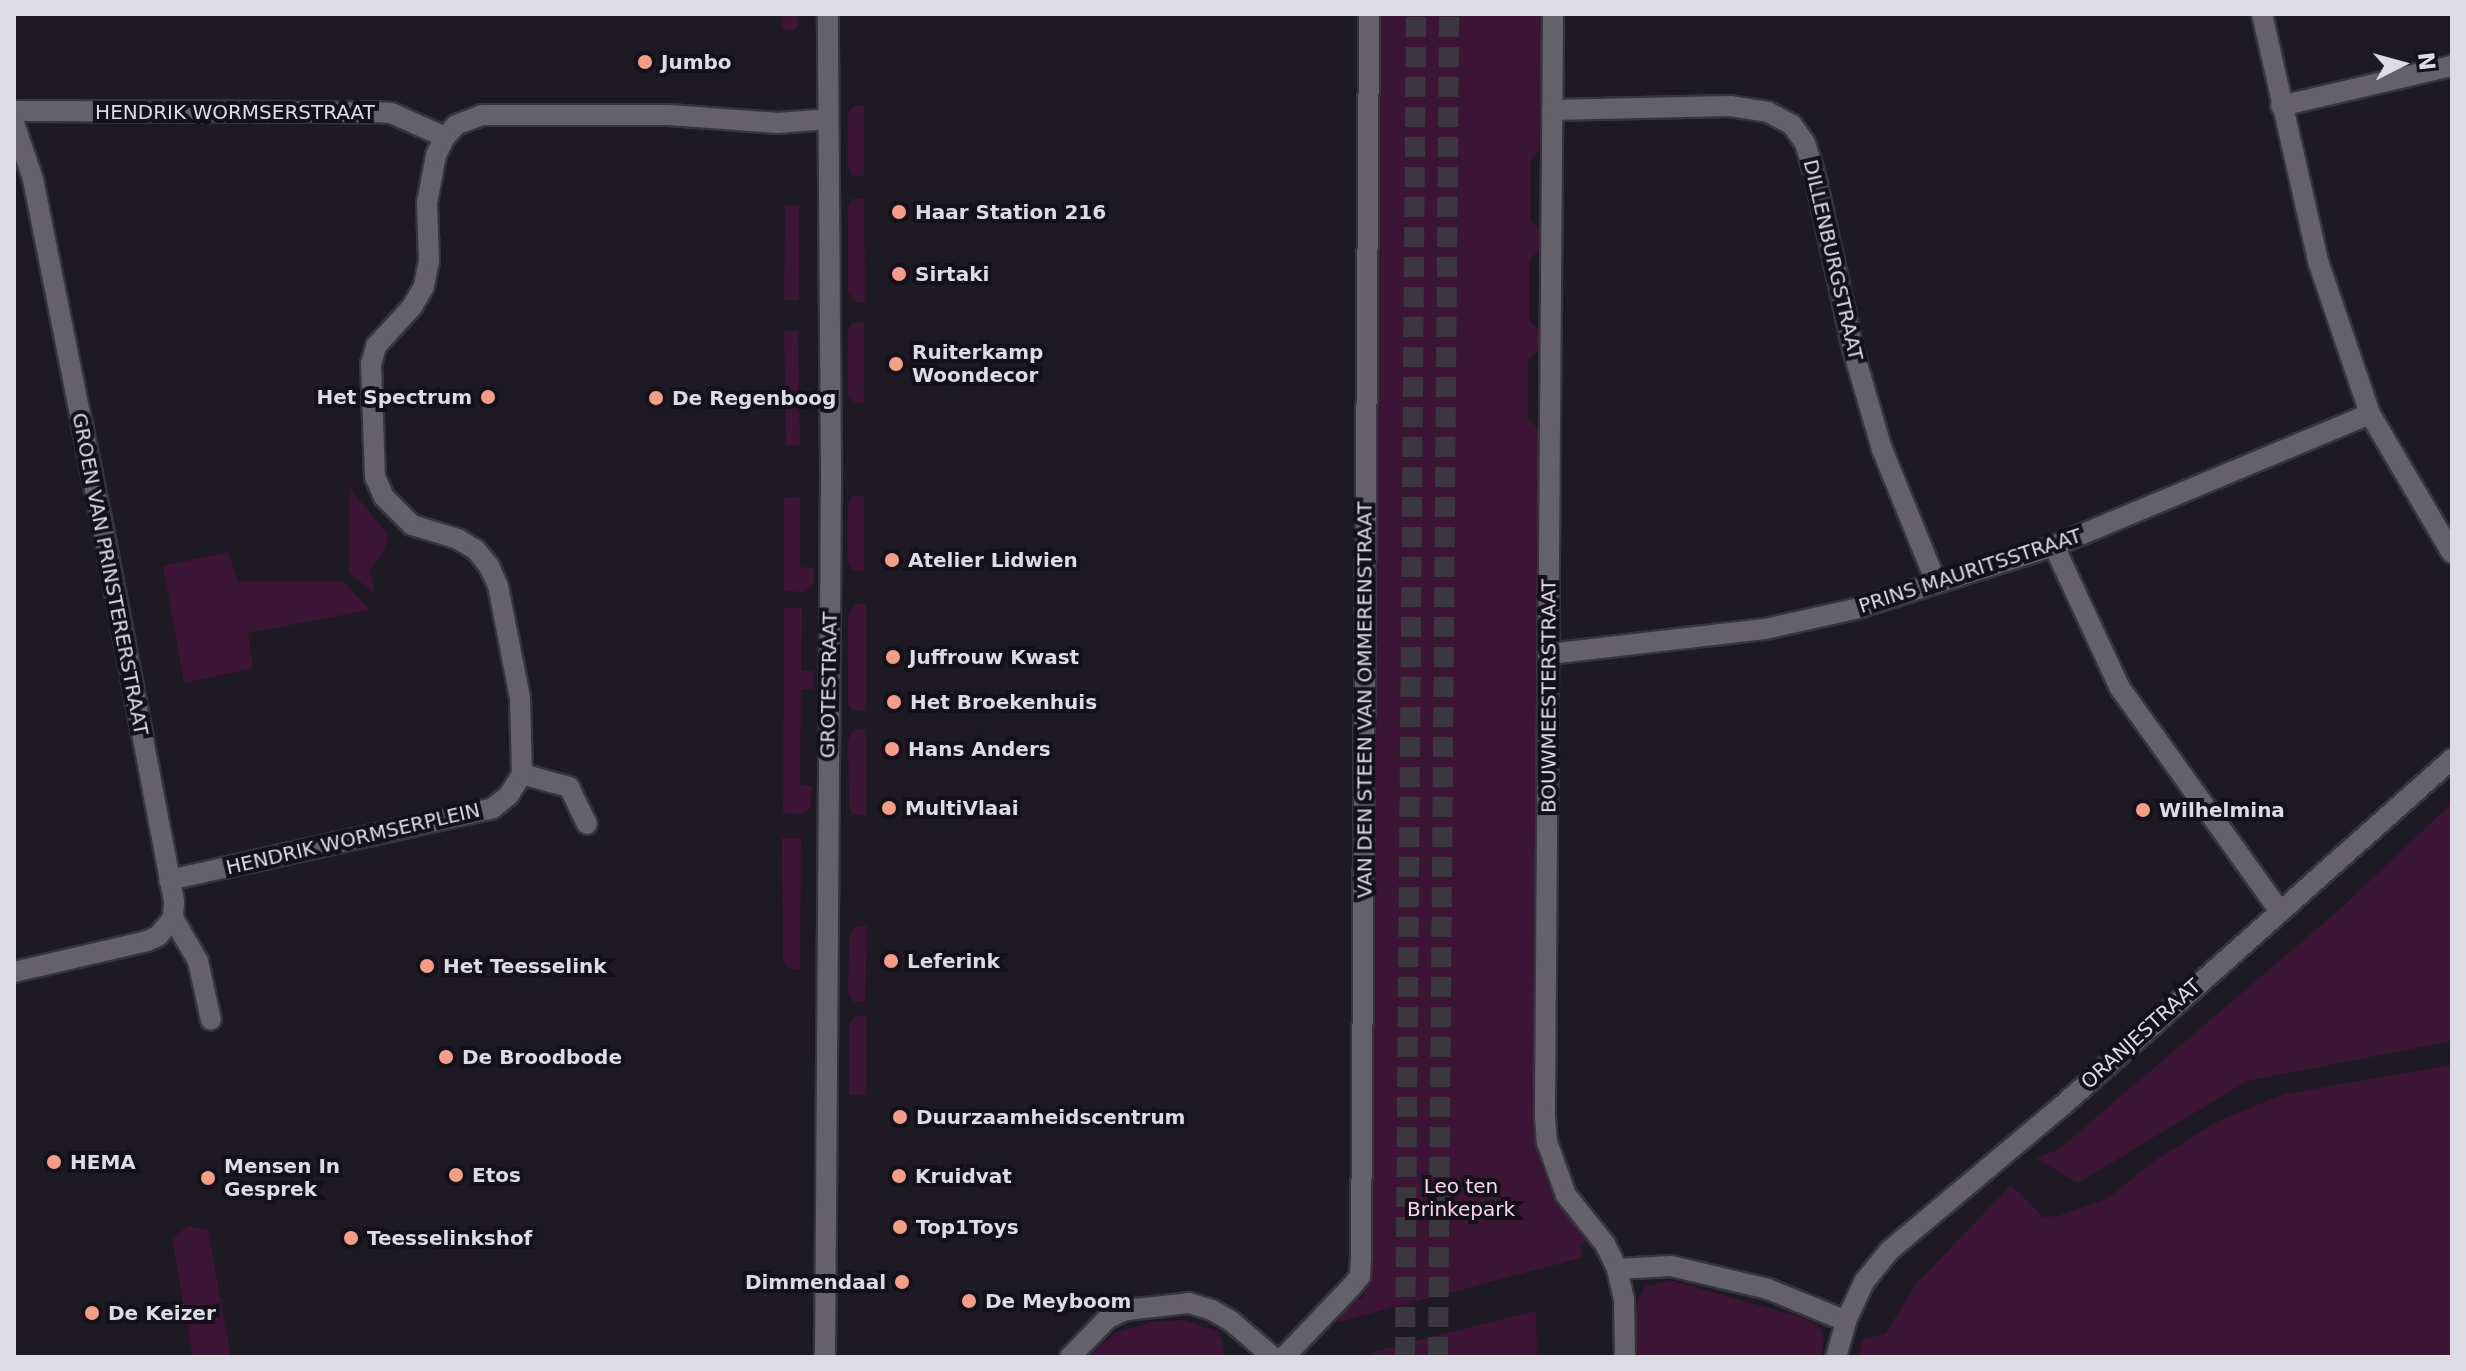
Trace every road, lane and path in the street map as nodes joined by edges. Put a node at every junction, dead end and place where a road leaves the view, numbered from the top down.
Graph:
1 (828, 14) edge
2 (1369, 14) edge
3 (1553, 14) edge
4 (2262, 14) edge
5 (2452, 66) edge
6 (2281, 106) junction
7 (1552, 110) junction
8 (14, 111) edge
9 (828, 119) junction
10 (14, 123) edge
11 (445, 137) junction
12 (2370, 414) junction
13 (2054, 546) junction
14 (2452, 553) edge
15 (1936, 582) junction
16 (1549, 654) junction
17 (2452, 759) edge
18 (522, 774) junction
19 (587, 824) dead end
20 (169, 880) junction
21 (2279, 910) junction
22 (173, 918) junction
23 (14, 972) edge
24 (211, 1020) dead end
25 (1617, 1269) junction
26 (1846, 1321) junction
27 (825, 1357) edge
28 (1070, 1357) edge
29 (1273, 1357) edge
30 (1284, 1357) edge
31 (1625, 1357) edge
32 (1836, 1357) edge

1 - 9 street, GROTESTRAAT
2 - 30 street, VAN DEN STEEN VAN OMMERENSTRAAT
3 - 7 street, BOUWMEESTERSTRAAT
4 - 6 street
5 - 6 street
6 - 12 street
7 - 15 street, DILLENBURGSTRAAT
7 - 16 street, BOUWMEESTERSTRAAT
8 - 11 street, HENDRIK WORMSERSTRAAT
9 - 11 street
9 - 27 street, GROTESTRAAT
10 - 20 street, GROEN VAN PRINSTERERSTRAAT
11 - 18 street
12 - 13 street, PRINS MAURITSSTRAAT
12 - 14 street
13 - 15 street, PRINS MAURITSSTRAAT
13 - 21 street
15 - 16 street, PRINS MAURITSSTRAAT
16 - 25 street, BOUWMEESTERSTRAAT
17 - 21 street, ORANJESTRAAT
18 - 19 street
18 - 20 street, HENDRIK WORMSERPLEIN
20 - 22 street, GROEN VAN PRINSTERERSTRAAT
21 - 26 street, ORANJESTRAAT
22 - 23 street
22 - 24 street, GROEN VAN PRINSTERERSTRAAT
25 - 26 street
25 - 31 street, BOUWMEESTERSTRAAT
26 - 32 street, ORANJESTRAAT
28 - 29 street

